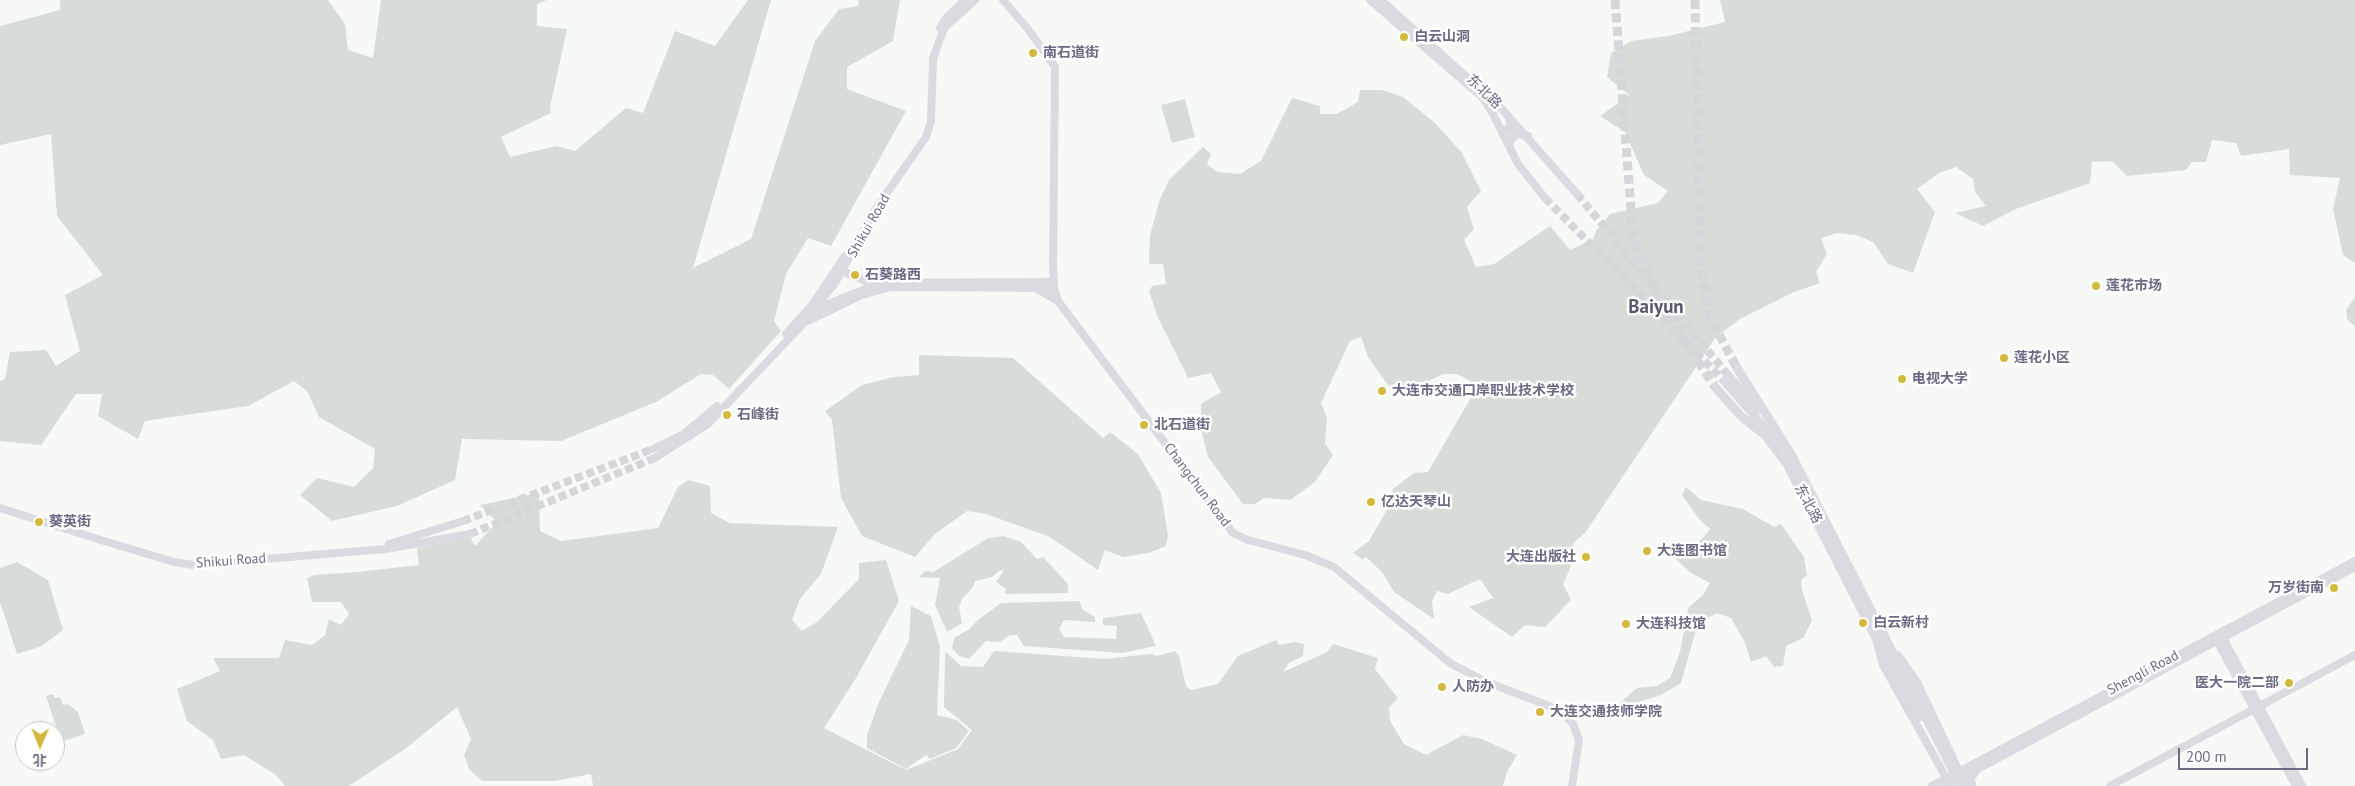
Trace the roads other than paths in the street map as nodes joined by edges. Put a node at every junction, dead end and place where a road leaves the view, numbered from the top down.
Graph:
1 (965, 0) edge
2 (975, 0) edge
3 (1002, 0) edge
4 (1370, 0) edge
5 (1381, 0) edge
6 (1509, 117) junction
7 (1501, 130) junction
8 (1528, 136) junction
9 (1509, 145) junction
10 (1577, 194) tunnel mouth
11 (1545, 198) tunnel mouth
12 (839, 274) junction
13 (879, 283) junction
14 (1051, 284) junction
15 (1037, 289) junction
16 (860, 290) junction
17 (846, 295) junction
18 (1058, 302) junction
19 (814, 310) junction
20 (801, 322) junction
21 (1737, 368) tunnel mouth
22 (1714, 387) tunnel mouth
23 (1778, 434) junction
24 (653, 448) tunnel mouth
25 (655, 458) tunnel mouth
26 (1787, 464) junction
27 (0, 503) edge
28 (0, 508) edge
29 (464, 521) tunnel mouth
30 (470, 534) tunnel mouth
31 (2355, 560) edge
32 (2355, 568) edge
33 (2219, 637) junction
34 (1876, 638) junction
35 (1890, 645) junction
36 (2355, 655) edge
37 (2257, 706) junction
38 (1924, 720) junction
39 (1976, 770) junction
40 (1961, 778) edge
41 (1950, 784) edge
42 (1572, 786) edge
43 (1932, 786) edge
44 (1966, 786) edge
45 (1972, 786) edge
46 (2110, 786) edge
47 (2296, 786) edge
48 (2302, 786) edge

1 - 12 main road, Shikui Road
2 - 12 main road, Shikui Road
3 - 14 main road, Changchun Road
4 - 7 main road, 东北路
5 - 6 main road, 东北路
6 - 7 main road
6 - 8 main road, 东北路
7 - 9 main road, 东北路
8 - 9 main road
8 - 10 main road, 东北路
9 - 11 main road, 东北路
12 - 13 main road
12 - 16 main road
12 - 17 main road
12 - 19 main road, Shikui Road
12 - 20 main road, Shikui Road
13 - 14 main road
13 - 16 main road
14 - 15 main road
14 - 18 main road, Changchun Road
15 - 18 main road
15 - 20 main road
16 - 17 main road
17 - 19 main road
18 - 42 main road, Changchun Road
19 - 20 main road, Shikui Road
20 - 24 main road, Shikui Road
20 - 25 main road, Shikui Road
21 - 23 highway, 东北路
22 - 26 highway
23 - 26 main road, 东北路
23 - 35 highway, 东北路
26 - 34 highway, 东北路
27 - 29 main road
28 - 30 main road, Shikui Road
31 - 33 main road, Shengli Road
32 - 33 main road, Shengli Road
33 - 37 main road
33 - 39 main road, Shengli Road
33 - 40 main road, Shengli Road
34 - 38 highway, 东北路
34 - 41 main road, 东北路
35 - 38 highway, 东北路
35 - 40 main road, 东北路
36 - 37 main road
37 - 46 main road
37 - 47 main road
37 - 48 main road
38 - 40 highway, 东北路
38 - 41 highway, 东北路
39 - 40 main road, Shengli Road
39 - 45 highway
40 - 41 main road, Shengli Road
40 - 44 main road, 东北路
41 - 43 main road, Shengli Road

